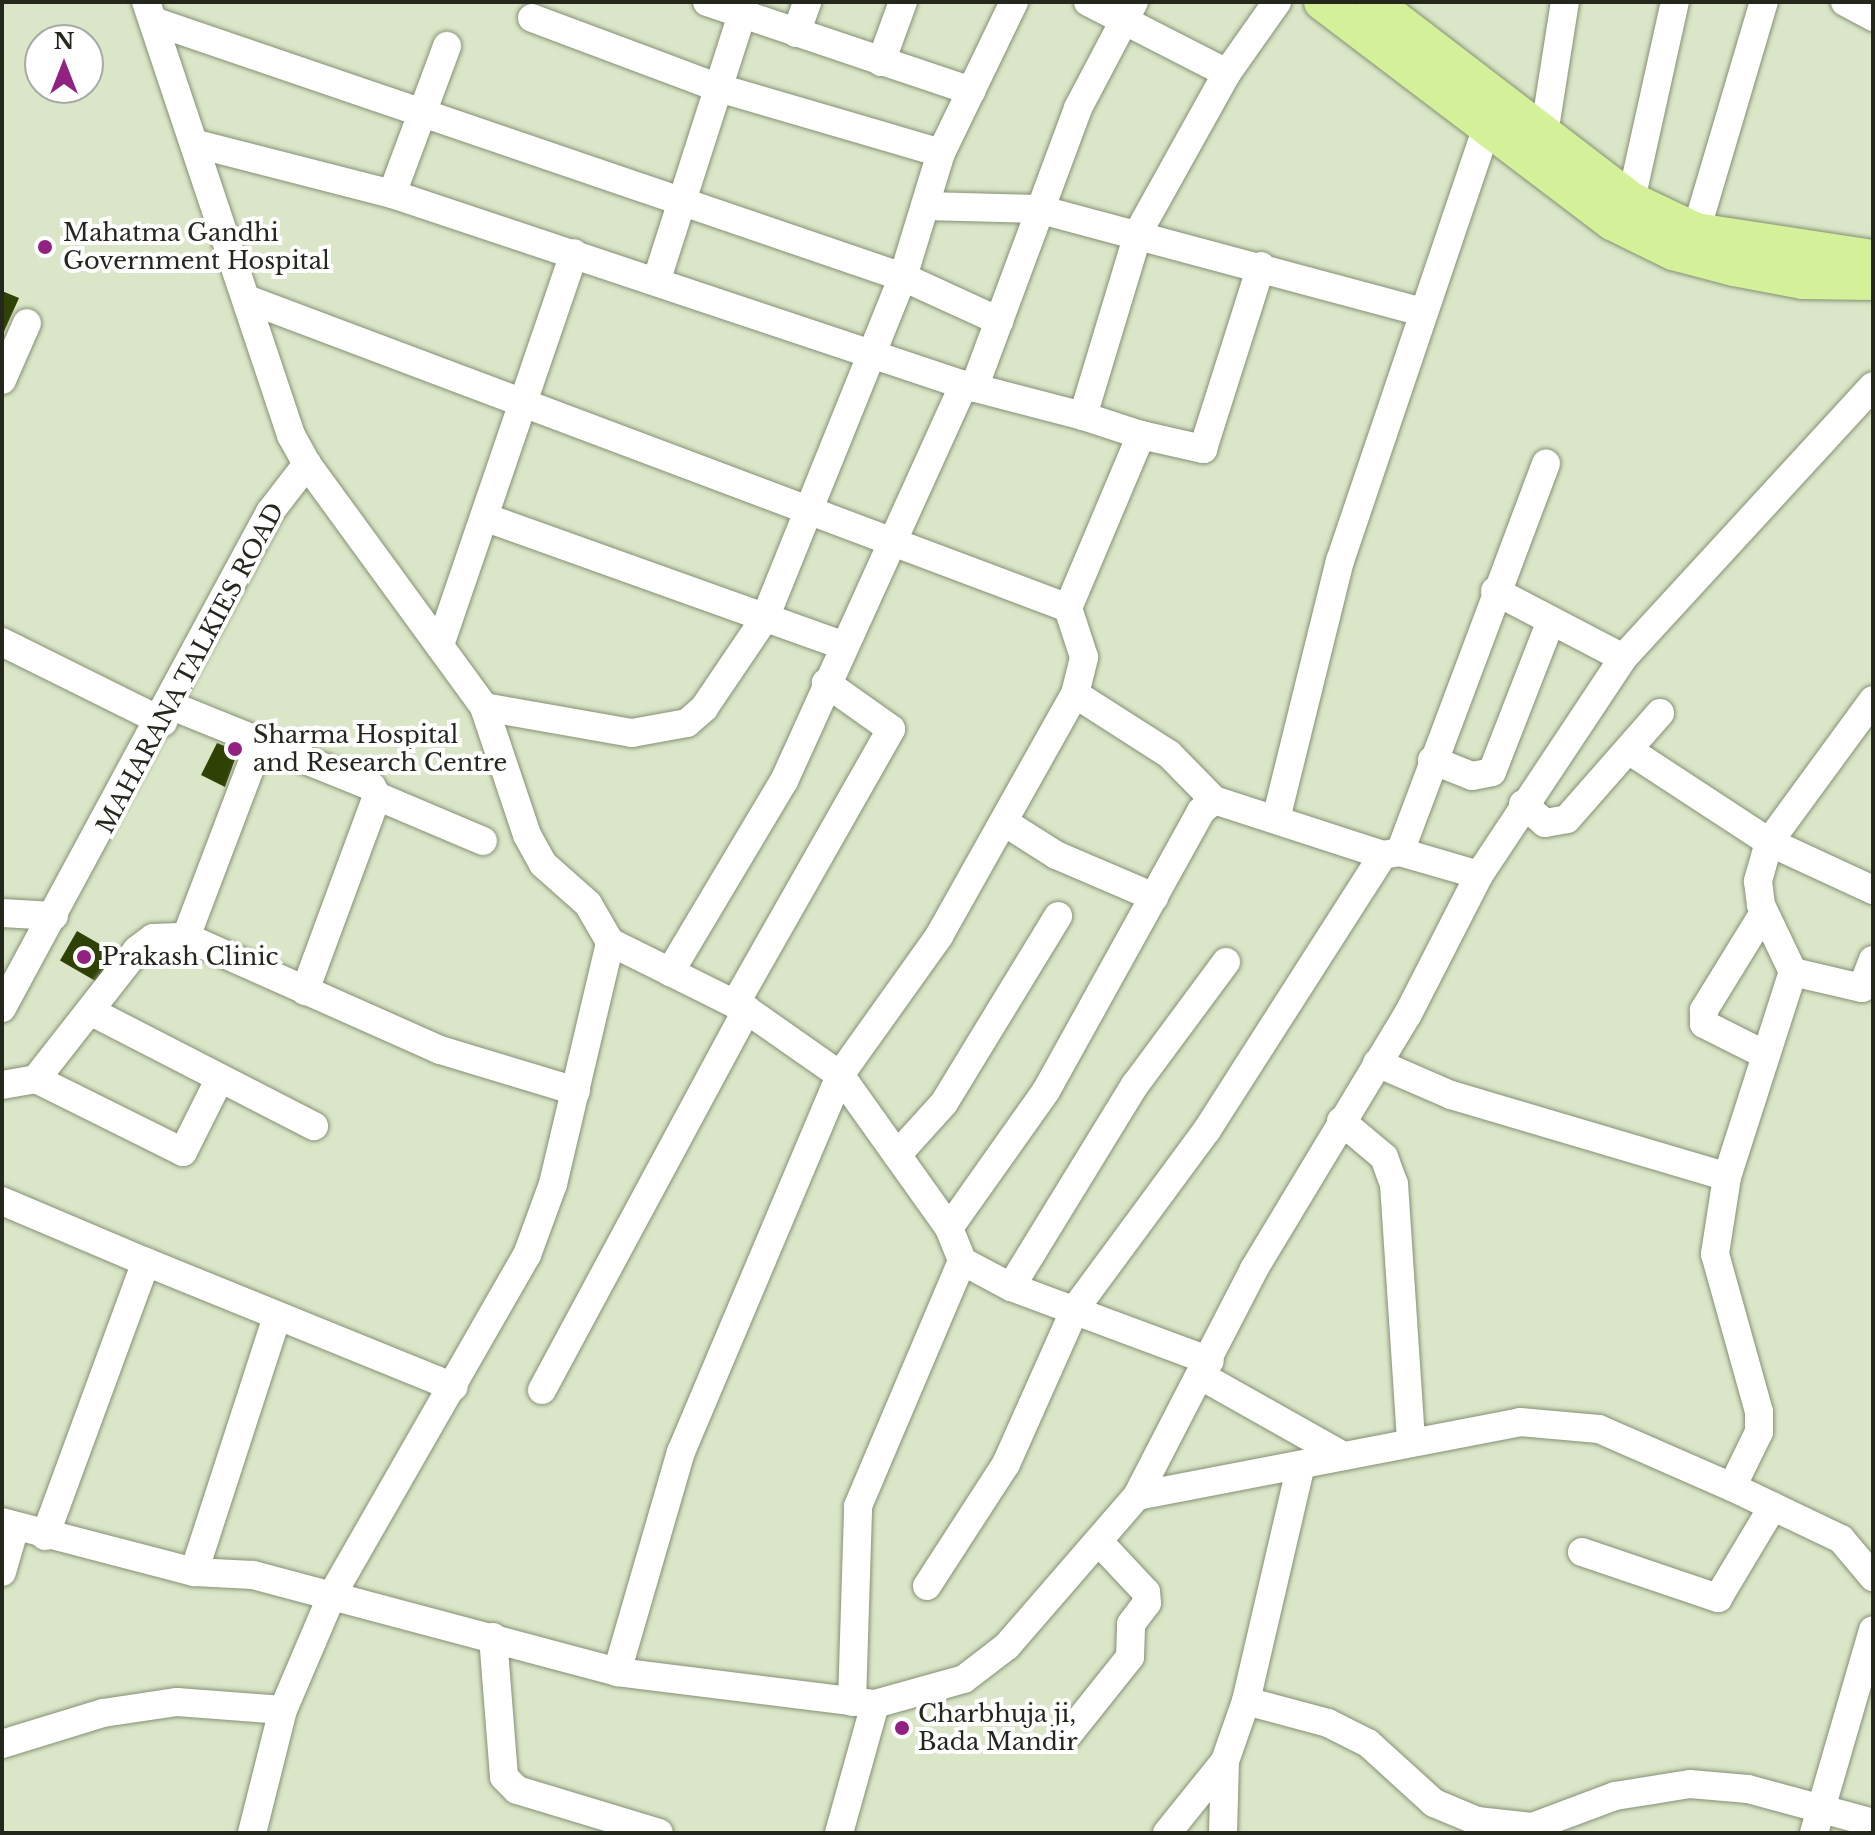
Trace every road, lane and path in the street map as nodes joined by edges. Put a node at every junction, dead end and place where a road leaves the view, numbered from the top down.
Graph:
1 (709, 2) edge
2 (807, 2) edge
3 (903, 2) edge
4 (1014, 2) edge
5 (1088, 2) edge
6 (1277, 2) edge
7 (1322, 2) edge
8 (1373, 2) edge
9 (1565, 2) edge
10 (1675, 2) edge
11 (1764, 2) edge
12 (150, 11) edge
13 (1128, 11) edge
14 (742, 14) junction
15 (532, 18) dead end
16 (796, 33) junction
17 (447, 46) dead end
18 (881, 62) junction
19 (1227, 73) junction
20 (719, 88) junction
21 (971, 91) junction
22 (1498, 96) junction
23 (426, 112) junction
24 (1485, 131) junction
25 (1544, 134) junction
26 (197, 144) junction
27 (941, 153) junction
28 (392, 194) junction
29 (1631, 200) junction
30 (686, 201) junction
31 (925, 206) junction
32 (1038, 209) junction
33 (1139, 231) junction
34 (1696, 231) junction
35 (574, 253) junction
36 (1873, 258) edge
37 (1261, 266) junction
38 (903, 277) junction
39 (657, 279) junction
40 (1873, 282) edge
41 (247, 299) junction
42 (1420, 311) junction
43 (999, 321) junction
44 (27, 323) dead end
45 (869, 354) junction
46 (2, 380) edge
47 (969, 386) junction
48 (1867, 402) edge
49 (522, 405) junction
50 (1083, 416) junction
51 (1141, 435) junction
52 (307, 464) junction
53 (1546, 464) dead end
54 (812, 507) junction
55 (487, 518) junction
56 (895, 538) junction
57 (1495, 591) junction
58 (1068, 608) junction
59 (765, 618) junction
60 (1550, 623) junction
61 (2, 642) edge
62 (440, 645) junction
63 (842, 645) junction
64 (1623, 658) junction
65 (826, 683) junction
66 (1075, 694) junction
67 (1873, 700) edge
68 (484, 707) junction
69 (165, 713) junction
70 (1660, 713) dead end
71 (260, 742) junction
72 (1630, 751) junction
73 (1432, 760) junction
74 (377, 796) junction
75 (1214, 800) junction
76 (1523, 804) junction
77 (1276, 819) junction
78 (1004, 822) junction
79 (483, 841) dead end
80 (1769, 842) junction
81 (1392, 854) junction
82 (1479, 875) junction
83 (1873, 890) edge
84 (1154, 897) junction
85 (2, 913) edge
86 (1763, 914) junction
87 (54, 916) junction
88 (1058, 916) dead end
89 (186, 937) junction
90 (610, 942) junction
91 (1873, 960) edge
92 (1226, 962) dead end
93 (670, 972) junction
94 (1793, 972) junction
95 (1868, 990) edge
96 (305, 991) junction
97 (741, 1007) junction
98 (2, 1008) edge
99 (90, 1011) junction
100 (1766, 1055) junction
101 (1377, 1063) junction
102 (840, 1075) junction
103 (36, 1079) junction
104 (218, 1082) junction
105 (2, 1085) edge
106 (576, 1091) junction
107 (1341, 1121) junction
108 (314, 1126) dead end
109 (897, 1155) junction
110 (1727, 1177) junction
111 (2, 1201) edge
112 (949, 1228) junction
113 (962, 1261) junction
114 (146, 1262) junction
115 (1011, 1287) junction
116 (1075, 1309) junction
117 (276, 1320) junction
118 (1206, 1369) junction
119 (454, 1387) junction
120 (542, 1390) dead end
121 (1411, 1440) junction
122 (1343, 1456) junction
123 (1301, 1465) junction
124 (1732, 1487) junction
125 (1137, 1496) junction
126 (1773, 1506) junction
127 (8, 1524) edge
128 (45, 1536) junction
129 (1100, 1543) junction
130 (1582, 1552) dead end
131 (2, 1572) edge
132 (194, 1572) junction
133 (1873, 1577) edge
134 (927, 1586) dead end
135 (332, 1595) junction
136 (1873, 1630) edge
137 (493, 1637) junction
138 (617, 1672) junction
139 (1246, 1701) junction
140 (863, 1703) junction
141 (283, 1710) junction
142 (1067, 1736) dead end
143 (2, 1744) edge
144 (1225, 1761) junction
145 (1818, 1820) edge
146 (1865, 1820) edge
147 (1511, 1830) edge
148 (252, 1833) edge
149 (659, 1833) edge
150 (839, 1833) edge
151 (1167, 1833) edge
152 (1223, 1833) edge

1 - 14 street
2 - 16 street
3 - 18 street
4 - 21 street
5 - 13 street
6 - 19 street
7 - 24 main road
8 - 22 main road
9 - 25 street
10 - 29 street
11 - 34 street
12 - 23 street
12 - 26 street
13 - 19 street
13 - 32 street
14 - 16 street
14 - 20 street
15 - 20 street
16 - 18 street
17 - 23 street
18 - 21 street
19 - 33 street
20 - 27 street
20 - 30 street
21 - 27 street
22 - 24 street
22 - 25 main road
23 - 28 street
23 - 30 street
24 - 40 main road
24 - 42 street
25 - 29 main road
26 - 28 street
26 - 41 street
27 - 31 street
28 - 35 street
29 - 34 main road
30 - 38 street
30 - 39 street
31 - 32 street
31 - 38 street
32 - 33 street
32 - 43 street
33 - 37 street
33 - 50 street
34 - 36 main road
35 - 39 street
35 - 49 street
37 - 42 street
37 - 51 street
38 - 43 street
38 - 45 street
39 - 45 street
41 - 49 street
41 - 52 street
42 - 77 street
43 - 47 street
44 - 46 street
45 - 47 street
45 - 54 street
47 - 50 street
47 - 56 street
48 - 64 street
49 - 54 street
49 - 55 street
50 - 51 street
51 - 58 street
52 - 62 street
52 - 69 street, MAHARANA TALKIES ROAD
53 - 57 street
54 - 56 street
54 - 59 street
55 - 59 street
55 - 62 street
56 - 58 street
56 - 63 street
57 - 60 street
57 - 73 street
58 - 66 street
59 - 63 street
59 - 68 street
60 - 64 street
60 - 73 street
61 - 69 street
62 - 68 street
63 - 65 street
64 - 76 street
65 - 93 street
65 - 97 street
66 - 75 street
66 - 78 street
67 - 80 street
68 - 90 street
69 - 71 street
69 - 87 street, MAHARANA TALKIES ROAD
70 - 72 street
71 - 74 street
71 - 89 street
72 - 76 street
72 - 80 street
73 - 81 street
74 - 79 street
74 - 96 street
75 - 77 street
75 - 84 street
76 - 82 street
77 - 81 street
78 - 84 street
78 - 102 street
80 - 83 street
80 - 86 street
81 - 82 street
81 - 116 street
82 - 101 street
84 - 112 street
85 - 87 street
86 - 94 street
86 - 100 street
87 - 98 street, MAHARANA TALKIES ROAD
88 - 109 street
89 - 96 street
89 - 99 street
90 - 93 street
90 - 106 street
91 - 95 street
92 - 115 street
93 - 97 street
94 - 95 street
94 - 100 street
96 - 106 street
97 - 102 street
97 - 120 street
99 - 103 street
99 - 104 street
100 - 110 street
101 - 107 street
101 - 110 street
102 - 109 street
102 - 138 street
103 - 104 street
103 - 105 street
104 - 108 street
106 - 119 street
107 - 118 street
107 - 121 street
109 - 112 street
110 - 124 street
111 - 114 street
112 - 113 street
113 - 115 street
113 - 140 street
114 - 117 street
114 - 128 street
115 - 116 street
116 - 118 street
116 - 134 street
117 - 119 street
117 - 132 street
118 - 122 street
118 - 125 street
119 - 135 street
121 - 122 street
121 - 124 street
122 - 123 street
123 - 125 street
123 - 139 street
124 - 126 street
125 - 129 street
126 - 130 street
126 - 133 street
127 - 128 street
127 - 131 street
128 - 132 street
129 - 140 street
129 - 142 street
132 - 135 street
135 - 137 street
135 - 141 street
136 - 145 street
137 - 138 street
137 - 149 street
138 - 140 street
139 - 144 street
139 - 147 street
140 - 150 street
141 - 143 street
141 - 148 street
144 - 151 street
144 - 152 street
145 - 146 street
145 - 147 street

